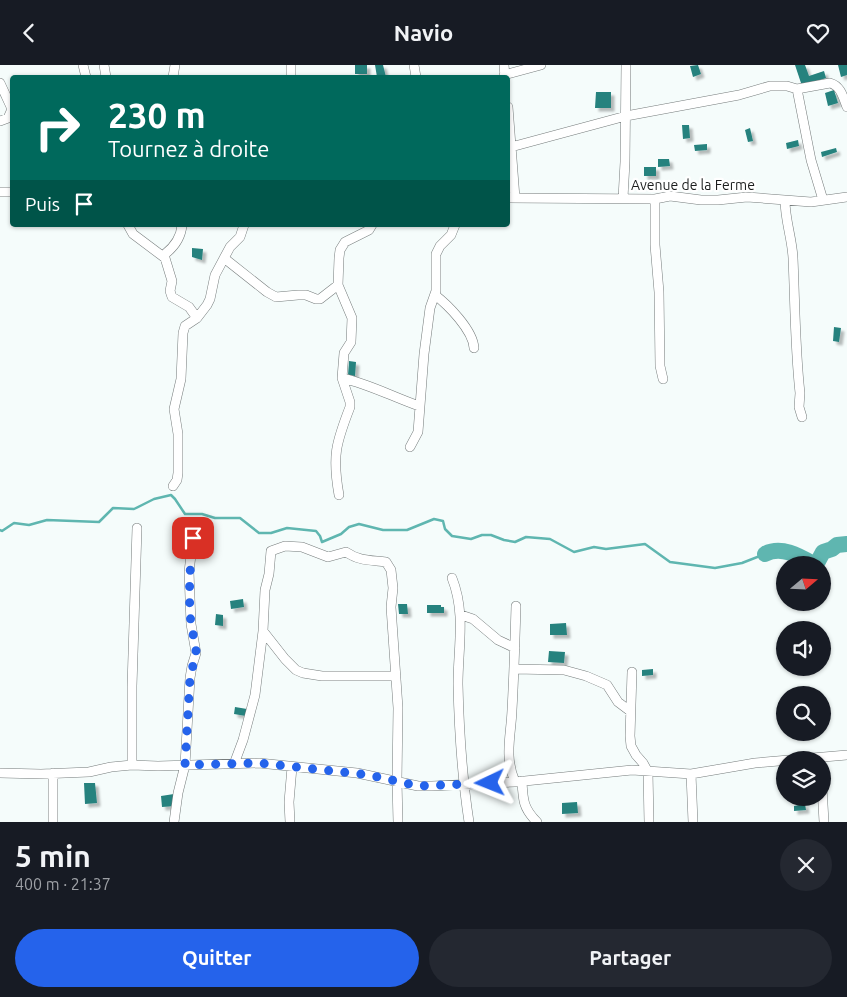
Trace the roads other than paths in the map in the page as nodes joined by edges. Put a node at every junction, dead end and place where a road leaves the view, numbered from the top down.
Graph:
1 (541, 65) edge
2 (626, 65) edge
3 (504, 72) edge
4 (0, 83) edge
5 (797, 89) junction
6 (10, 105) edge
7 (847, 107) edge
8 (10, 114) edge
9 (626, 116) junction
10 (0, 121) edge
11 (510, 134) edge
12 (511, 147) junction
13 (847, 197) edge
14 (511, 198) edge
15 (623, 198) junction
16 (655, 199) junction
17 (785, 200) junction
18 (823, 201) junction
19 (129, 227) edge
20 (182, 227) edge
21 (243, 227) edge
22 (371, 227) edge
23 (454, 227) edge
24 (165, 258) junction
25 (224, 258) junction
26 (338, 285) junction
27 (435, 295) junction
28 (197, 318) junction
29 (474, 348) dead end
30 (342, 378) junction
31 (663, 379) dead end
32 (419, 406) junction
33 (802, 417) dead end
34 (410, 447) dead end
35 (173, 486) dead end
36 (339, 495) dead end
37 (137, 528) dead end
38 (193, 538) dead end
39 (452, 578) dead end
40 (516, 605) dead end
41 (461, 615) junction
42 (263, 631) junction
43 (515, 648) junction
44 (514, 669) junction
45 (632, 672) dead end
46 (396, 676) junction
47 (630, 711) junction
48 (847, 755) edge
49 (831, 757) edge
50 (776, 762) edge
51 (234, 764) junction
52 (132, 765) junction
53 (185, 765) junction
54 (292, 767) junction
55 (648, 772) junction
56 (0, 773) edge
57 (53, 773) junction
58 (691, 774) junction
59 (396, 781) junction
60 (518, 782) junction
61 (464, 784) junction
62 (823, 806) edge
63 (53, 822) edge
64 (174, 822) edge
65 (290, 822) edge
66 (398, 822) edge
67 (469, 822) edge
68 (537, 822) edge
69 (648, 822) edge
70 (693, 822) edge
71 (824, 822) edge

1 - 3 street
2 - 9 street
4 - 6 street
5 - 7 street
5 - 9 street
5 - 18 street
8 - 10 street
9 - 12 street
9 - 15 street
11 - 12 street
12 - 14 street
13 - 18 street, Avenue de la Ferme
14 - 15 street, Avenue de la Ferme
15 - 16 street, Avenue de la Ferme
16 - 17 street, Avenue de la Ferme
16 - 31 street
17 - 18 street, Avenue de la Ferme
17 - 33 street
19 - 24 street
20 - 24 street
21 - 25 street
22 - 26 street
23 - 27 street
24 - 28 street
25 - 26 street
25 - 28 street
26 - 30 street
27 - 29 street
27 - 32 street
28 - 35 street
30 - 32 street
30 - 36 street
32 - 34 street
37 - 52 street
38 - 53 street
39 - 41 street
40 - 43 street
41 - 43 street
41 - 61 street
42 - 46 street
42 - 46 street
42 - 51 street
43 - 44 street
44 - 47 street
44 - 60 street
45 - 47 street
46 - 59 street
47 - 55 street
48 - 49 street
50 - 58 street
51 - 53 street
51 - 54 street
52 - 53 street
52 - 57 street
53 - 64 street
54 - 59 street
54 - 65 street
55 - 58 street
55 - 60 street
55 - 69 street
56 - 57 street
57 - 63 street
58 - 70 street
59 - 61 street
59 - 66 street
60 - 61 street
60 - 68 street
61 - 67 street
62 - 71 street

